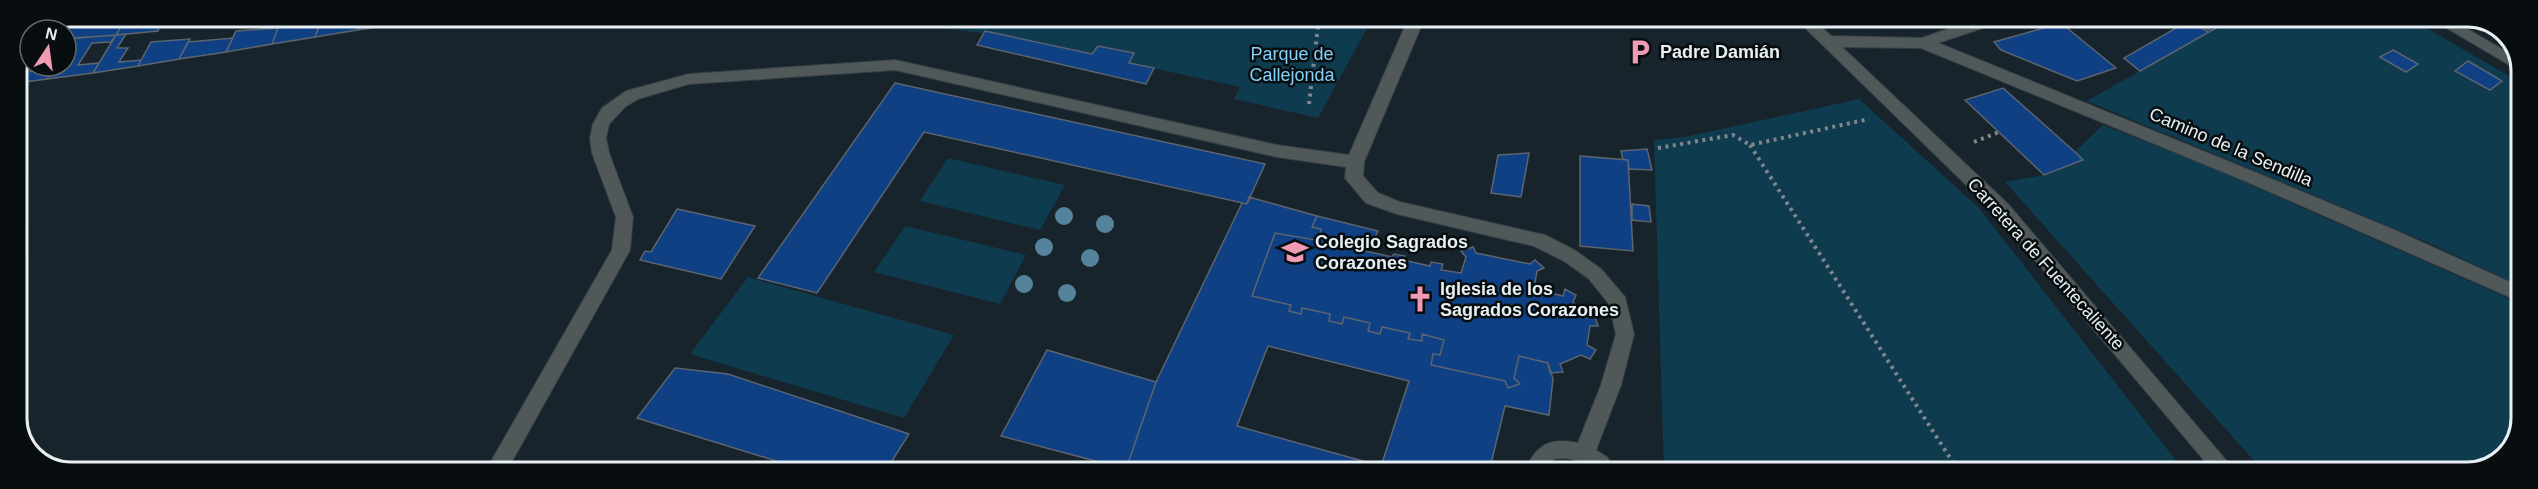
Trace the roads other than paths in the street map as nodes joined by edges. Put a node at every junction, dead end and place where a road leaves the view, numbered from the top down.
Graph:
1 (1414, 27) edge
2 (1812, 27) edge
3 (1970, 27) edge
4 (2452, 27) edge
5 (1827, 41) junction
6 (1923, 43) junction
7 (2510, 62) edge
8 (1354, 162) junction
9 (2511, 291) edge
10 (1585, 452) junction
11 (501, 462) edge
12 (1540, 462) edge
13 (1598, 462) edge
14 (2218, 462) edge

1 - 8 street
2 - 5 street, Carretera de Fuentecaliente
3 - 6 street, Camino de la Sendilla
4 - 7 street
5 - 6 street, Camino de la Sendilla
5 - 14 street, Carretera de Fuentecaliente
6 - 9 street, Camino de la Sendilla
8 - 10 street
8 - 11 street
10 - 12 street
10 - 13 street

